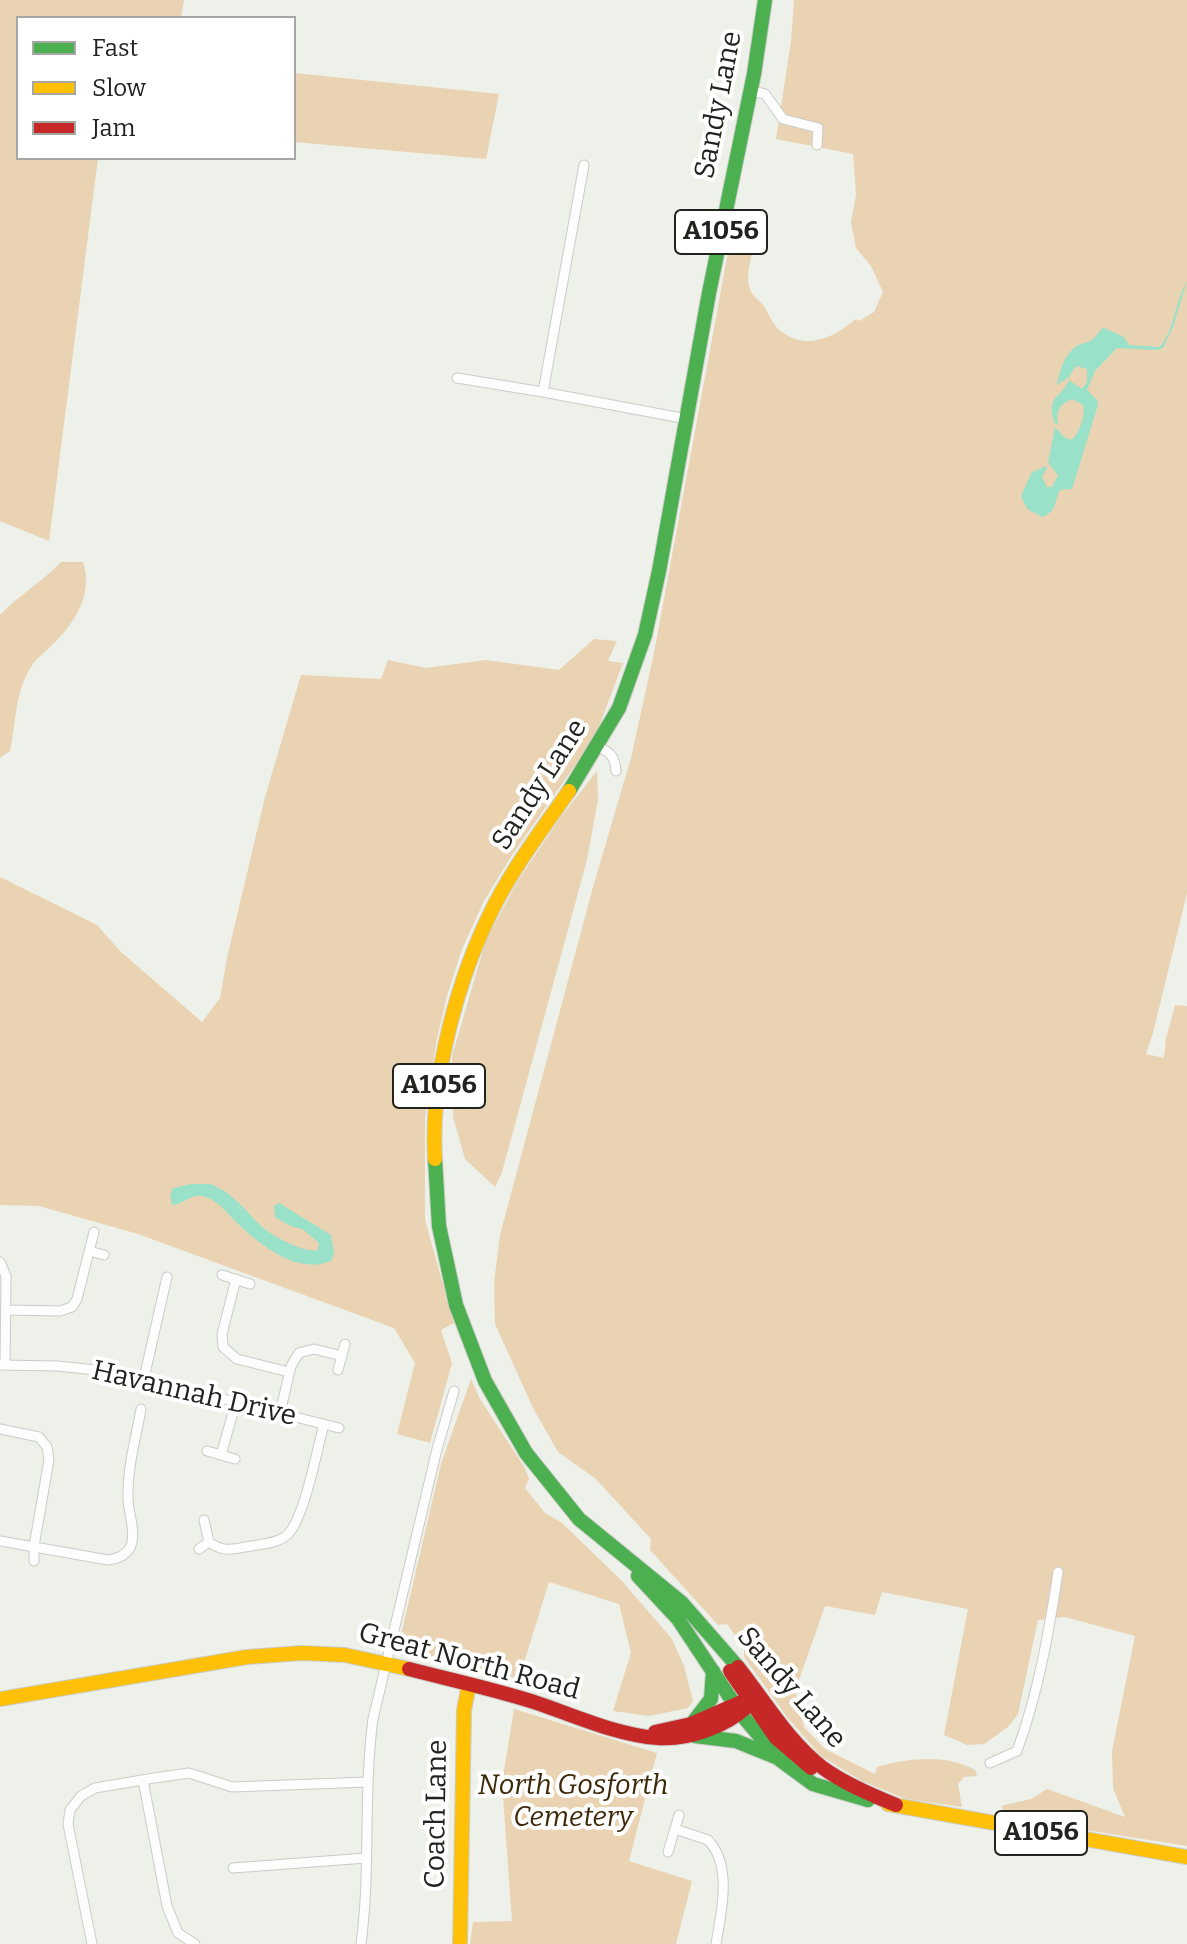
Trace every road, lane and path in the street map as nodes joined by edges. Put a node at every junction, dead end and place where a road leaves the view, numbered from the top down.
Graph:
1 (765, 0) edge
2 (751, 91) junction
3 (817, 145) dead end
4 (584, 165) dead end
5 (457, 378) dead end
6 (543, 392) junction
7 (687, 419) junction
8 (599, 747) junction
9 (616, 771) dead end
10 (94, 1232) dead end
11 (89, 1251) junction
12 (104, 1255) dead end
13 (0, 1262) edge
14 (222, 1275) dead end
15 (167, 1277) dead end
16 (236, 1279) junction
17 (250, 1284) dead end
18 (163, 1297) junction
19 (176, 1300) dead end
20 (6, 1310) junction
21 (345, 1344) dead end
22 (342, 1356) junction
23 (3, 1365) edge
24 (338, 1370) dead end
25 (289, 1372) junction
26 (144, 1378) junction
27 (454, 1391) dead end
28 (236, 1402) junction
29 (141, 1409) dead end
30 (280, 1413) junction
31 (324, 1424) junction
32 (339, 1428) dead end
33 (0, 1429) edge
34 (137, 1430) junction
35 (151, 1432) dead end
36 (207, 1451) dead end
37 (221, 1455) junction
38 (235, 1459) dead end
39 (204, 1520) dead end
40 (0, 1541) edge
41 (209, 1542) junction
42 (34, 1546) junction
43 (199, 1549) dead end
44 (612, 1550) junction
45 (34, 1561) dead end
46 (1058, 1572) dead end
47 (703, 1626) junction
48 (385, 1663) junction
49 (713, 1671) junction
50 (469, 1685) junction
51 (0, 1699) edge
52 (741, 1707) junction
53 (691, 1730) junction
54 (779, 1759) junction
55 (990, 1763) dead end
56 (143, 1780) junction
57 (368, 1782) junction
58 (849, 1785) junction
59 (896, 1805) junction
60 (679, 1815) dead end
61 (675, 1829) junction
62 (668, 1852) dead end
63 (1187, 1857) edge
64 (366, 1858) junction
65 (233, 1868) dead end
66 (92, 1944) edge
67 (195, 1944) edge
68 (361, 1944) edge
69 (460, 1944) edge
70 (716, 1944) edge

1 - 2 main road, Sandy Lane / A1056
2 - 3 street
2 - 7 main road, Sandy Lane / A1056
4 - 6 street
5 - 6 street
6 - 7 street
7 - 8 main road, Sandy Lane / A1056
8 - 9 street
8 - 44 main road, Sandy Lane / A1056
10 - 11 street
11 - 12 street
11 - 20 street
13 - 20 street
14 - 16 street
15 - 18 street
16 - 17 street
16 - 25 street
18 - 19 street
18 - 26 street
20 - 23 street
21 - 22 street
22 - 24 street
22 - 25 street
23 - 26 street, Havannah Drive
25 - 30 street
26 - 28 street, Havannah Drive
27 - 48 street
28 - 30 street, Havannah Drive
28 - 37 street
29 - 34 street
30 - 31 street, Havannah Drive
31 - 32 street, Havannah Drive
31 - 41 street
33 - 42 street
34 - 35 street
34 - 42 street
36 - 37 street
37 - 38 street
39 - 41 street
40 - 42 street
41 - 43 street
42 - 45 street
44 - 47 main road, Sandy Lane / A1056
44 - 49 main road, Sandy Lane / A1056
46 - 55 street
47 - 52 main road
47 - 58 main road, Sandy Lane / A1056
48 - 50 main road, Great North Road
48 - 51 main road, Great North Road
48 - 57 street
49 - 52 main road, Sandy Lane / A1056
49 - 53 main road
50 - 53 main road, Great North Road
50 - 69 main road, Coach Lane
52 - 53 main road
52 - 54 main road, Sandy Lane / A1056
52 - 58 main road
53 - 54 main road, Great North Road
54 - 59 main road, Sandy Lane / A1056
56 - 57 street
56 - 66 street
56 - 67 street
57 - 64 street
58 - 59 main road, Sandy Lane / A1056
59 - 63 main road, A1056
60 - 61 street
61 - 62 street
61 - 70 street
64 - 65 street
64 - 68 street

